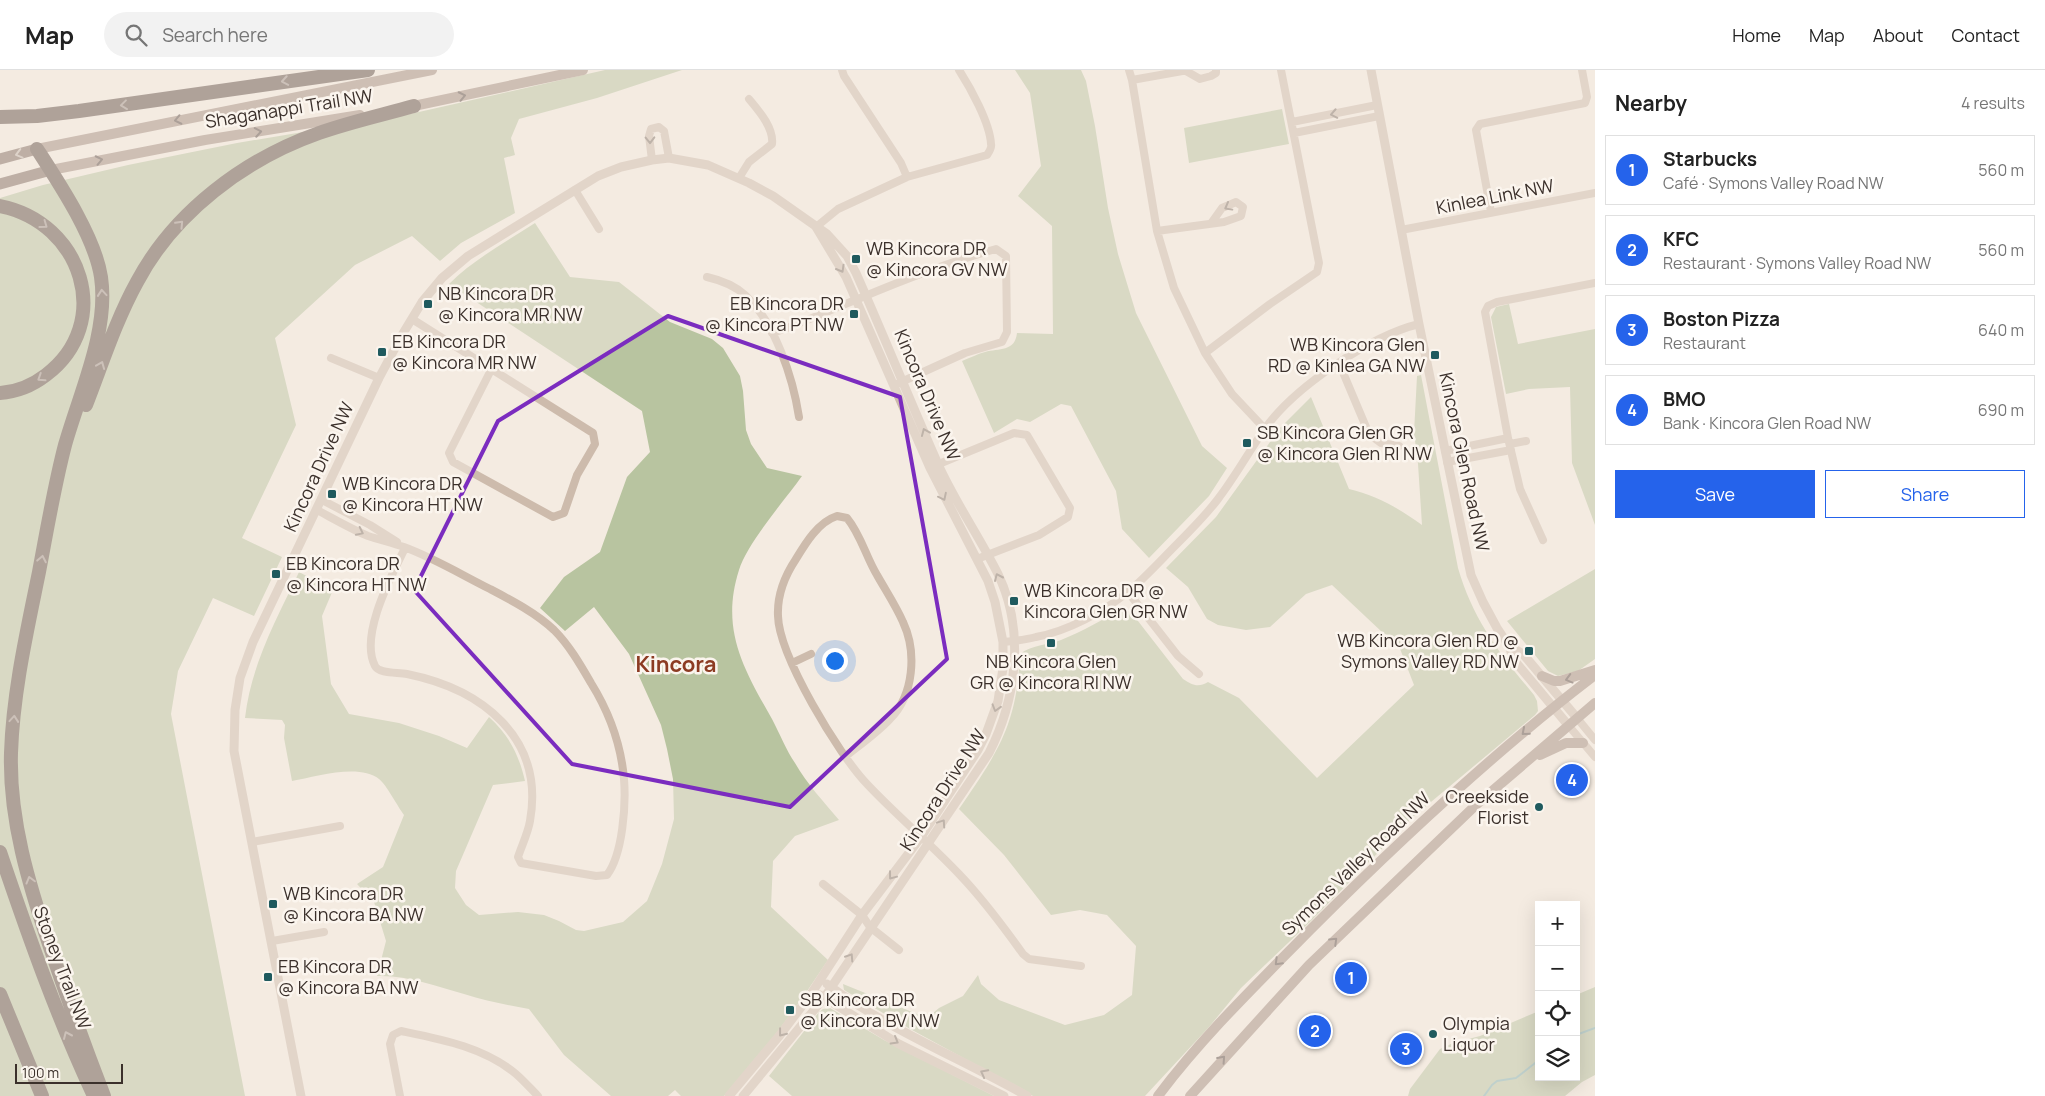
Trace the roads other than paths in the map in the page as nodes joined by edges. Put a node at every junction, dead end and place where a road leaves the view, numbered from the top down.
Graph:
1 (368, 70) edge
2 (432, 70) edge
3 (583, 70) edge
4 (842, 70) edge
5 (959, 70) edge
6 (1128, 70) edge
7 (1187, 70) edge
8 (1216, 70) edge
9 (1281, 70) edge
10 (1370, 70) edge
11 (1582, 70) edge
12 (1132, 80) junction
13 (750, 99) dead end
14 (1377, 105) junction
15 (414, 106) junction
16 (1379, 116) junction
17 (0, 117) edge
18 (1292, 122) junction
19 (1294, 132) junction
20 (37, 148) junction
21 (669, 158) junction
22 (0, 159) edge
23 (652, 160) junction
24 (51, 170) junction
25 (739, 178) junction
26 (907, 178) junction
27 (0, 184) edge
28 (575, 190) junction
29 (1595, 194) edge
30 (0, 206) edge
31 (1491, 212) junction
32 (1212, 222) dead end
33 (816, 227) junction
34 (600, 229) dead end
35 (1401, 230) junction
36 (1157, 231) junction
37 (707, 277) dead end
38 (1595, 283) edge
39 (866, 296) junction
40 (857, 299) junction
41 (412, 319) junction
42 (1419, 324) junction
43 (772, 333) junction
44 (1205, 353) junction
45 (331, 358) dead end
46 (1339, 363) junction
47 (492, 368) junction
48 (379, 378) junction
49 (903, 381) junction
50 (893, 386) junction
51 (0, 393) edge
52 (799, 417) dead end
53 (1265, 429) junction
54 (1526, 440) dead end
55 (1510, 444) junction
56 (1399, 446) dead end
57 (1445, 451) junction
58 (1447, 462) junction
59 (934, 466) junction
60 (322, 500) junction
61 (317, 510) junction
62 (48, 527) junction
63 (1543, 540) dead end
64 (405, 548) junction
65 (987, 554) junction
66 (977, 559) junction
67 (1128, 592) junction
68 (1014, 641) junction
69 (1003, 642) junction
70 (1510, 646) junction
71 (812, 654) dead end
72 (792, 664) junction
73 (1595, 670) edge
74 (1199, 674) dead end
75 (1595, 675) edge
76 (1542, 676) junction
77 (1562, 700) junction
78 (1595, 703) edge
79 (1552, 708) junction
80 (1577, 718) junction
81 (1568, 725) junction
82 (1595, 740) edge
83 (1583, 743) junction
84 (846, 756) junction
85 (1595, 757) edge
86 (1520, 766) junction
87 (340, 826) dead end
88 (921, 837) junction
89 (252, 842) junction
90 (928, 844) junction
91 (0, 852) edge
92 (823, 884) dead end
93 (862, 915) junction
94 (870, 927) junction
95 (324, 932) dead end
96 (272, 941) junction
97 (898, 950) dead end
98 (1081, 966) dead end
99 (821, 979) junction
100 (831, 987) junction
101 (814, 990) junction
102 (0, 994) edge
103 (824, 998) junction
104 (0, 1014) edge
105 (28, 1066) junction
106 (1169, 1082) junction
107 (42, 1096) edge
108 (94, 1096) edge
109 (104, 1096) edge
110 (301, 1096) edge
111 (400, 1096) edge
112 (538, 1096) edge
113 (729, 1096) edge
114 (743, 1096) edge
115 (1004, 1096) edge
116 (1027, 1096) edge
117 (1154, 1096) edge
118 (1158, 1096) edge
119 (1190, 1096) edge

1 -> 17 highway
2 -> 20 main road, Shaganappi Trail NW
15 -> 3 main road, Shaganappi Trail NW
4 - 26 street
5 - 26 street
6 - 12 street
7 - 8 street
7 - 12 street
9 - 18 street
10 - 14 street, Kincora Glen Road NW
11 - 31 street
12 - 36 street
13 - 25 street
14 - 16 street, Kincora Glen Road NW
14 -> 18 street
24 -> 15 main road, Shaganappi Trail NW
62 -> 15 highway
16 - 19 street
16 - 35 street, Kincora Glen Road NW
18 - 19 street
19 - 44 street
20 -> 22 main road, Shaganappi Trail NW
20 - 24 highway
21 - 23 street, Kincora Drive NW
21 -> 23 street
21 - 25 street, Kincora Drive NW
23 - 28 street, Kincora Drive NW
24 - 27 main road, Shaganappi Trail NW
62 -> 24 highway
25 - 33 street, Kincora Drive NW
26 - 33 street
28 - 34 street
28 - 41 street, Kincora Drive NW
29 - 31 street, Kinlea Link NW
30 -> 51 highway
31 - 35 street, Kinlea Link NW
32 - 36 street
33 - 39 street, Kincora Drive NW
33 -> 40 street, Kincora Drive NW
35 - 42 street, Kincora Glen Road NW
36 - 44 street
37 - 43 street
38 - 55 street
39 - 40 street
39 - 49 street, Kincora Drive NW
39 - 49 street
40 - 43 street
40 - 50 street, Kincora Drive NW
41 - 47 street
41 - 48 street, Kincora Drive NW
42 - 46 street
42 - 57 street, Kincora Glen Road NW
43 - 52 street
44 - 53 street
45 - 48 street
46 - 53 street
46 - 56 street
47 - 47 street
48 - 60 street, Kincora Drive NW
49 - 50 street
59 -> 49 street, Kincora Drive NW
50 - 59 street, Kincora Drive NW
53 - 67 street
54 - 55 street
55 - 57 street
55 - 58 street
55 - 63 street
57 - 58 street, Kincora Glen Road NW
58 - 70 street, Kincora Glen Road NW
59 - 65 street, Kincora Drive NW
59 - 65 street
59 -> 66 street, Kincora Drive NW
60 - 61 street, Kincora Drive NW
60 - 64 street
61 -> 64 street
61 - 89 street, Kincora Drive NW
109 -> 62 highway
64 - 64 street
65 - 66 street
68 -> 65 street, Kincora Drive NW
66 - 69 street, Kincora Drive NW
67 - 68 street
67 - 74 street
68 - 69 street
90 -> 68 street, Kincora Drive NW
69 -> 88 street, Kincora Drive NW
70 - 76 street, Kincora Glen Road NW
70 - 79 street, Kincora Glen Road NW
71 - 72 street
72 - 84 street
72 - 84 street
73 -> 76 main road
75 - 77 main road, Symons Valley Road NW
76 - 77 street, Kincora Glen Road NW
77 - 79 main road, Symons Valley Road NW
77 - 80 street, Kincora Glen Road NW
78 - 80 main road
79 - 81 street, Kincora Glen Road NW
79 -> 106 main road, Symons Valley Road NW
80 - 81 main road
80 - 82 street, Kincora Glen Road NW
81 - 83 street, Kincora Glen Road NW
81 - 86 main road
83 - 85 street, Kincora Glen Road NW
83 - 86 main road
84 - 88 street
119 -> 86 main road
87 - 89 street
88 - 90 street
88 -> 93 street, Kincora Drive NW
89 - 96 street, Kincora Drive NW
90 - 94 street, Kincora Drive NW
90 - 98 street
108 -> 91 highway, Stoney Trail NW
92 - 93 street
93 - 94 street
93 - 99 street, Kincora Drive NW
94 - 97 street
100 -> 94 street, Kincora Drive NW
95 - 96 street
96 - 110 street, Kincora Drive NW
99 - 100 street
99 - 101 street, Kincora Drive NW
100 - 103 street, Kincora Drive NW
116 -> 100 street
101 - 103 street
101 -> 113 street, Kincora Drive NW
102 - 105 highway
103 - 114 street, Kincora Drive NW
103 -> 115 street
104 - 105 highway
105 - 107 highway
106 - 117 main road
106 - 118 main road, Symons Valley Road NW
111 - 112 street

